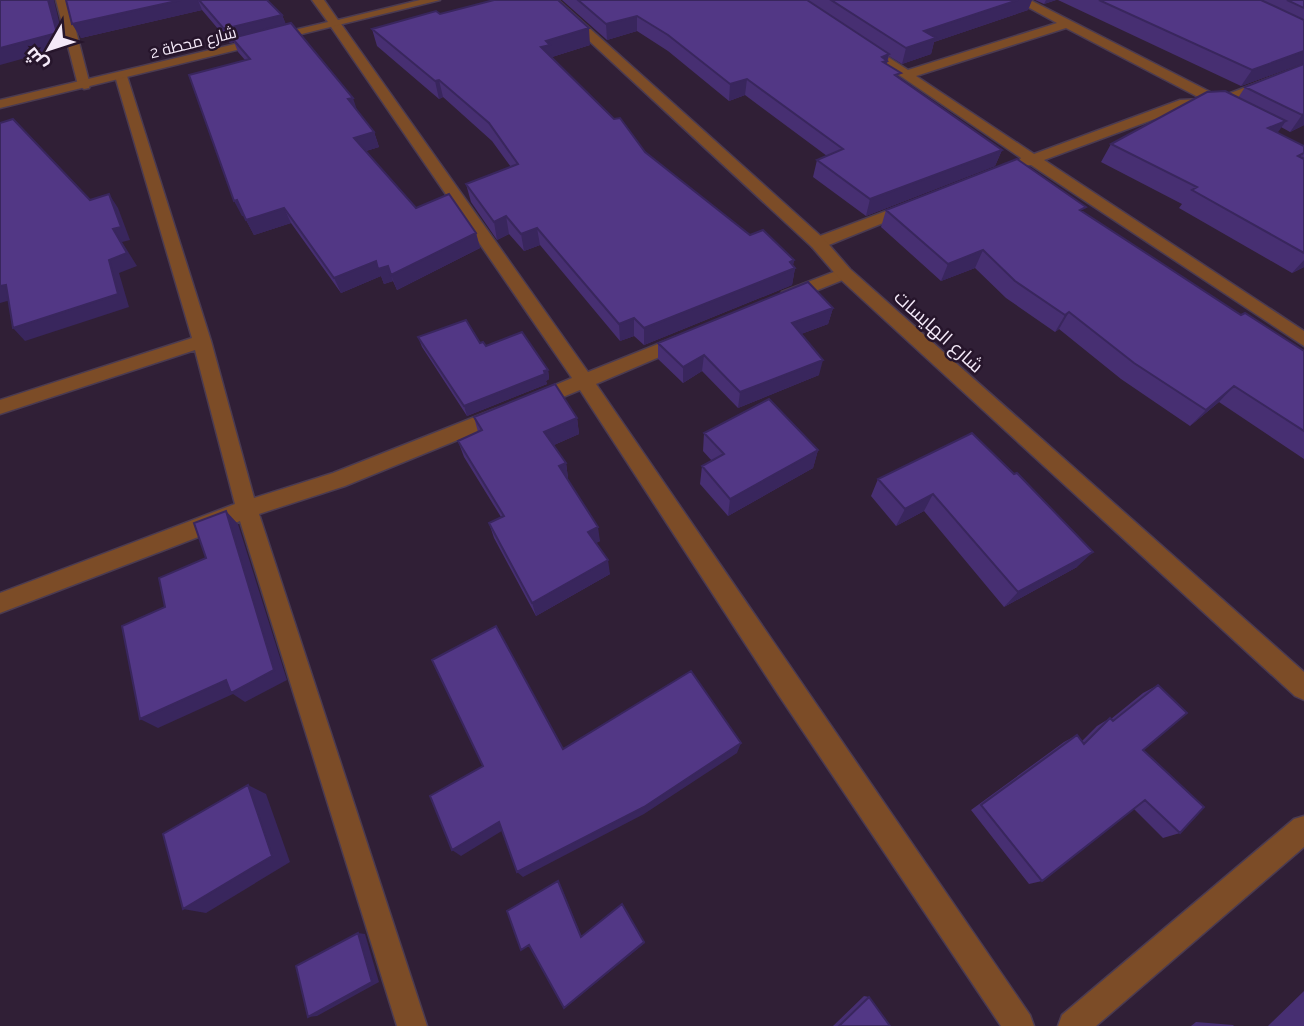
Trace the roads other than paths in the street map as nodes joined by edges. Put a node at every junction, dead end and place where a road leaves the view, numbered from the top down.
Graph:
1 (62, 0) edge
2 (318, 0) edge
3 (434, 0) edge
4 (551, 0) edge
5 (1021, 0) edge
6 (335, 24) junction
7 (1066, 24) junction
8 (849, 38) edge
9 (1304, 69) edge
10 (906, 75) junction
11 (121, 76) junction
12 (84, 85) junction
13 (0, 104) edge
14 (1225, 106) junction
15 (1033, 159) junction
16 (1007, 169) edge
17 (919, 203) edge
18 (818, 243) junction
19 (844, 273) junction
20 (770, 304) edge
21 (708, 330) edge
22 (1304, 340) edge
23 (202, 341) junction
24 (584, 381) junction
25 (0, 407) edge
26 (247, 509) junction
27 (0, 603) edge
28 (1304, 688) edge
29 (1304, 829) edge
30 (412, 1026) edge
31 (1019, 1026) edge
32 (1073, 1026) edge

1 - 12 street
2 - 6 street
3 - 6 street, شارع محطة 2
4 - 18 street, شارع الهايسات
5 - 7 street
6 - 11 street, شارع محطة 2
6 - 24 street
7 - 10 street
7 - 14 street
8 - 10 street
9 - 14 street
10 - 15 street
11 - 12 street, شارع محطة 2
11 - 23 street
12 - 13 street, شارع محطة 2
14 - 15 street
15 - 16 street
15 - 22 street
17 - 18 street
18 - 19 street, شارع الهايسات
19 - 20 street
19 - 28 street, شارع الهايسات
21 - 24 street
23 - 25 street
23 - 26 street
24 - 26 street
24 - 31 street
26 - 27 street
26 - 30 street
29 - 32 street

